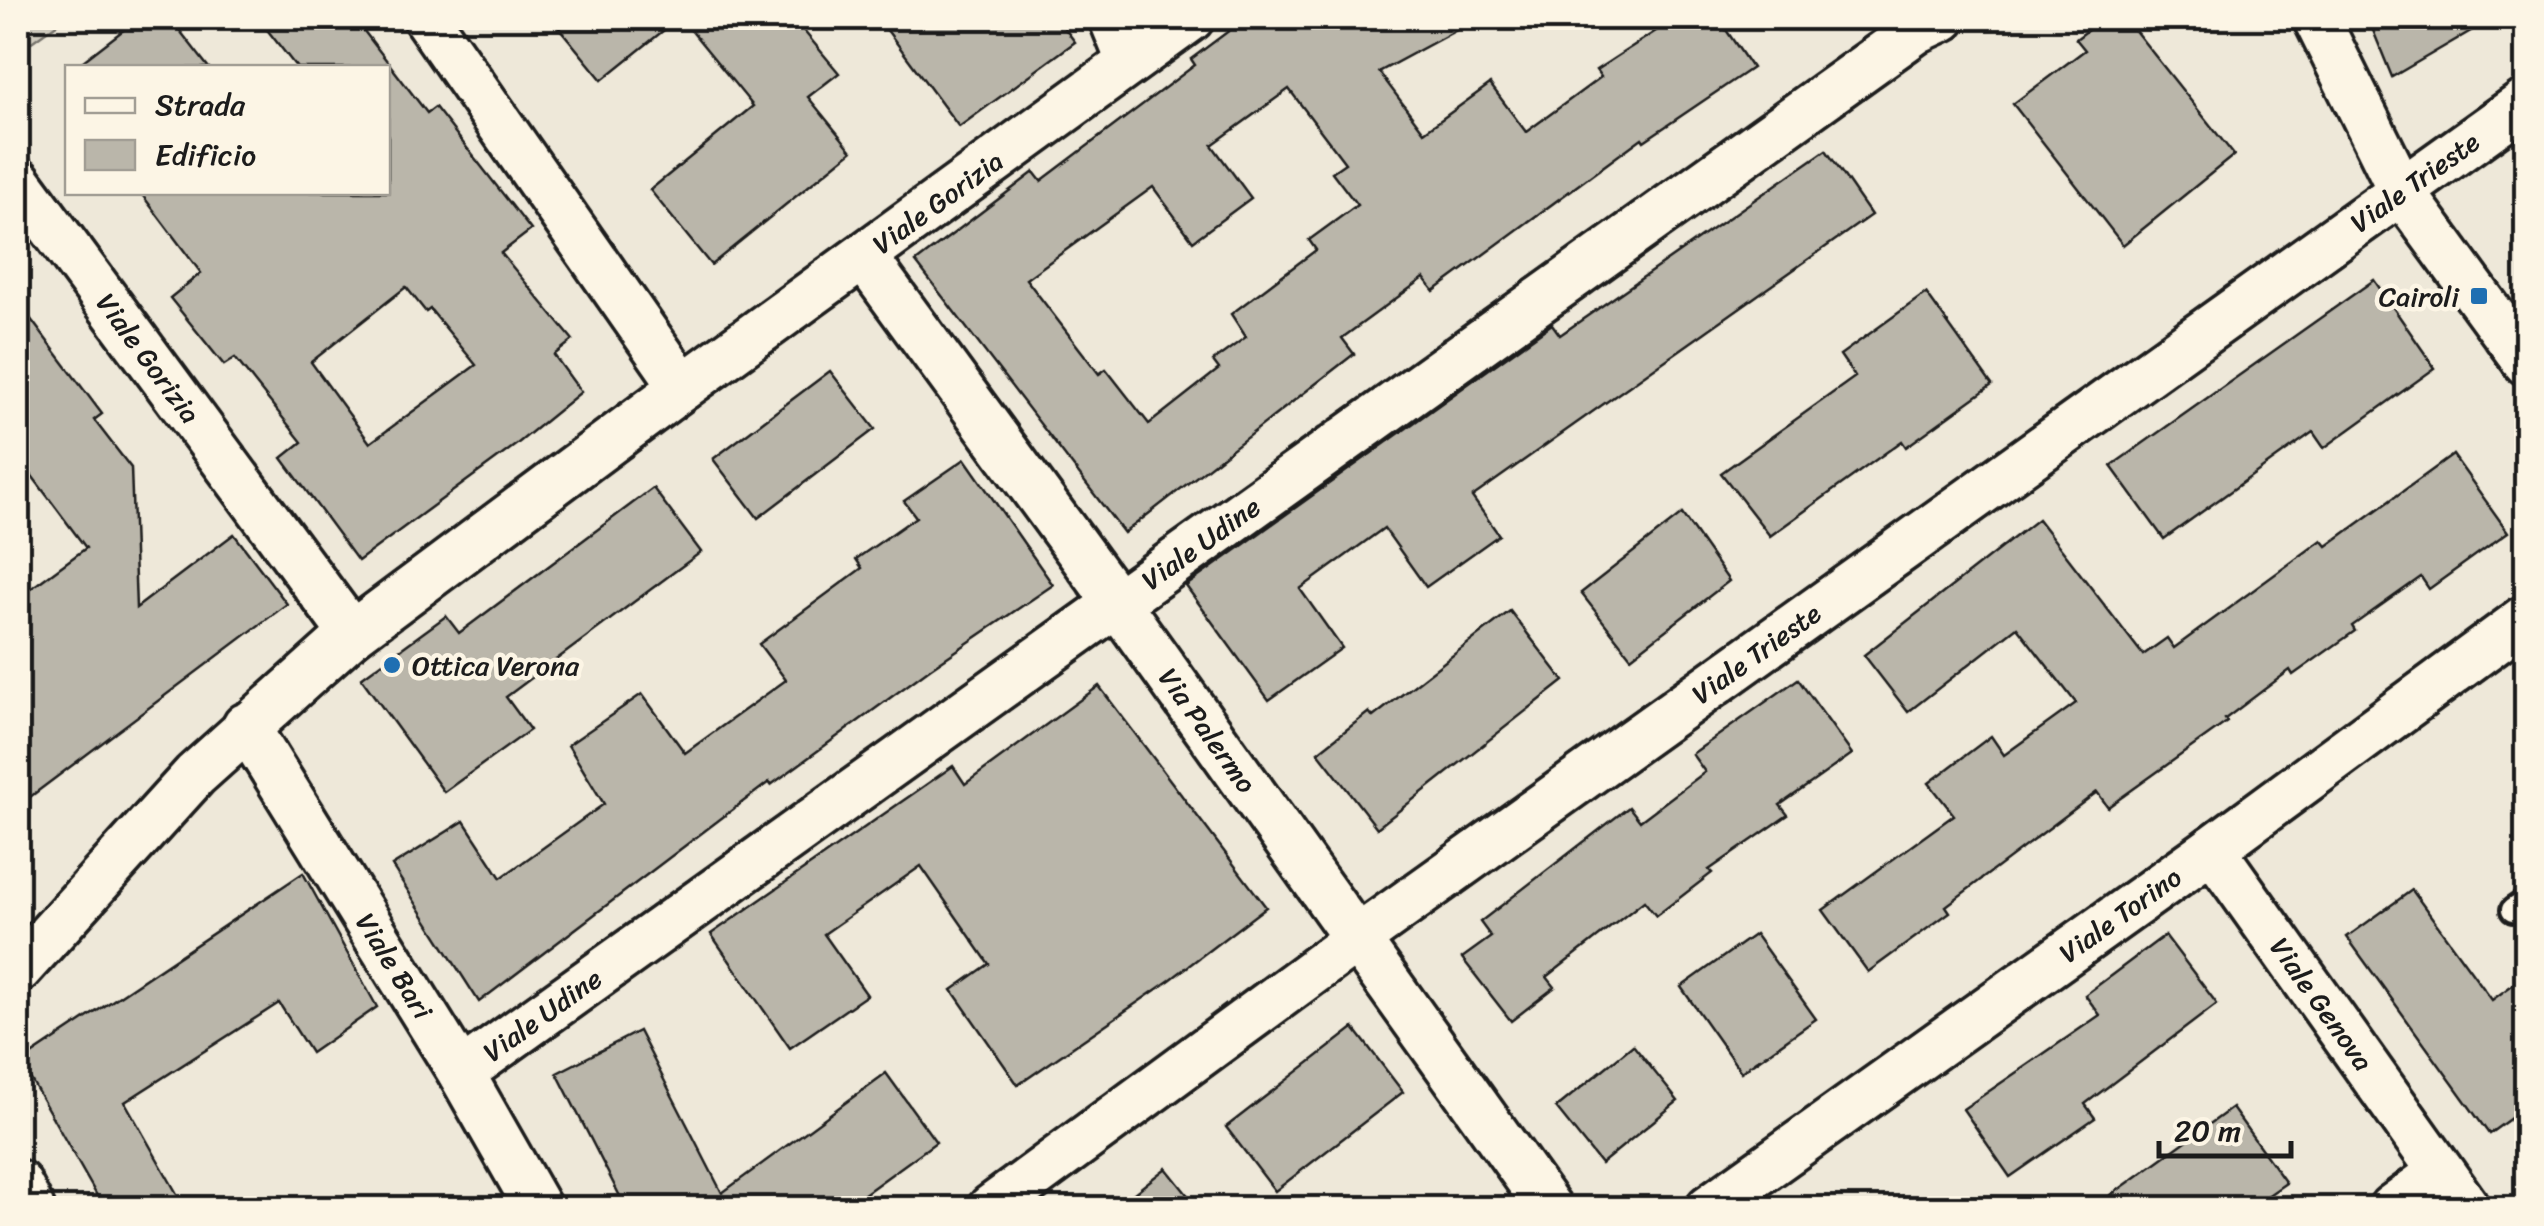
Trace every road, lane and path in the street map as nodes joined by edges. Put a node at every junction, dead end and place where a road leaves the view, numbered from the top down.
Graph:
1 (426, 18) edge
2 (1112, 18) edge
3 (1191, 18) edge
4 (1943, 18) edge
5 (2316, 18) edge
6 (1129, 60) junction
7 (2526, 102) edge
8 (18, 181) edge
9 (2402, 192) junction
10 (864, 257) junction
11 (2526, 362) edge
12 (682, 387) junction
13 (1117, 603) junction
14 (2526, 618) edge
15 (352, 634) junction
16 (246, 726) junction
17 (2212, 849) junction
18 (1357, 939) junction
19 (18, 970) edge
20 (462, 1072) junction
21 (2441, 1172) junction
22 (18, 1183) edge
23 (31, 1208) edge
24 (538, 1208) edge
25 (991, 1208) edge
26 (1548, 1208) edge
27 (1710, 1208) edge
28 (2392, 1208) edge
29 (2467, 1208) edge

1 - 12 street
2 - 6 street
3 - 6 street, Viale Gorizia
4 - 13 street, Viale Udine
5 - 9 street
6 - 10 street, Viale Gorizia
7 - 9 street, Viale Trieste
8 - 15 street, Viale Gorizia
9 - 11 street
9 - 18 street, Viale Trieste
10 - 12 street, Viale Gorizia
10 - 13 street, Via Palermo
12 - 15 street, Viale Gorizia
13 - 18 street, Via Palermo
13 - 20 street, Viale Udine
14 - 17 street, Viale Torino
15 - 16 street, Viale Gorizia
16 - 19 street, Viale Gorizia
16 - 20 street, Viale Bari
17 - 21 street, Viale Genova
17 - 27 street, Viale Torino
18 - 25 street, Viale Trieste
18 - 26 street, Via Palermo
20 - 24 street, Viale Bari
21 - 28 street
21 - 29 street, Viale Genova
22 - 23 street

